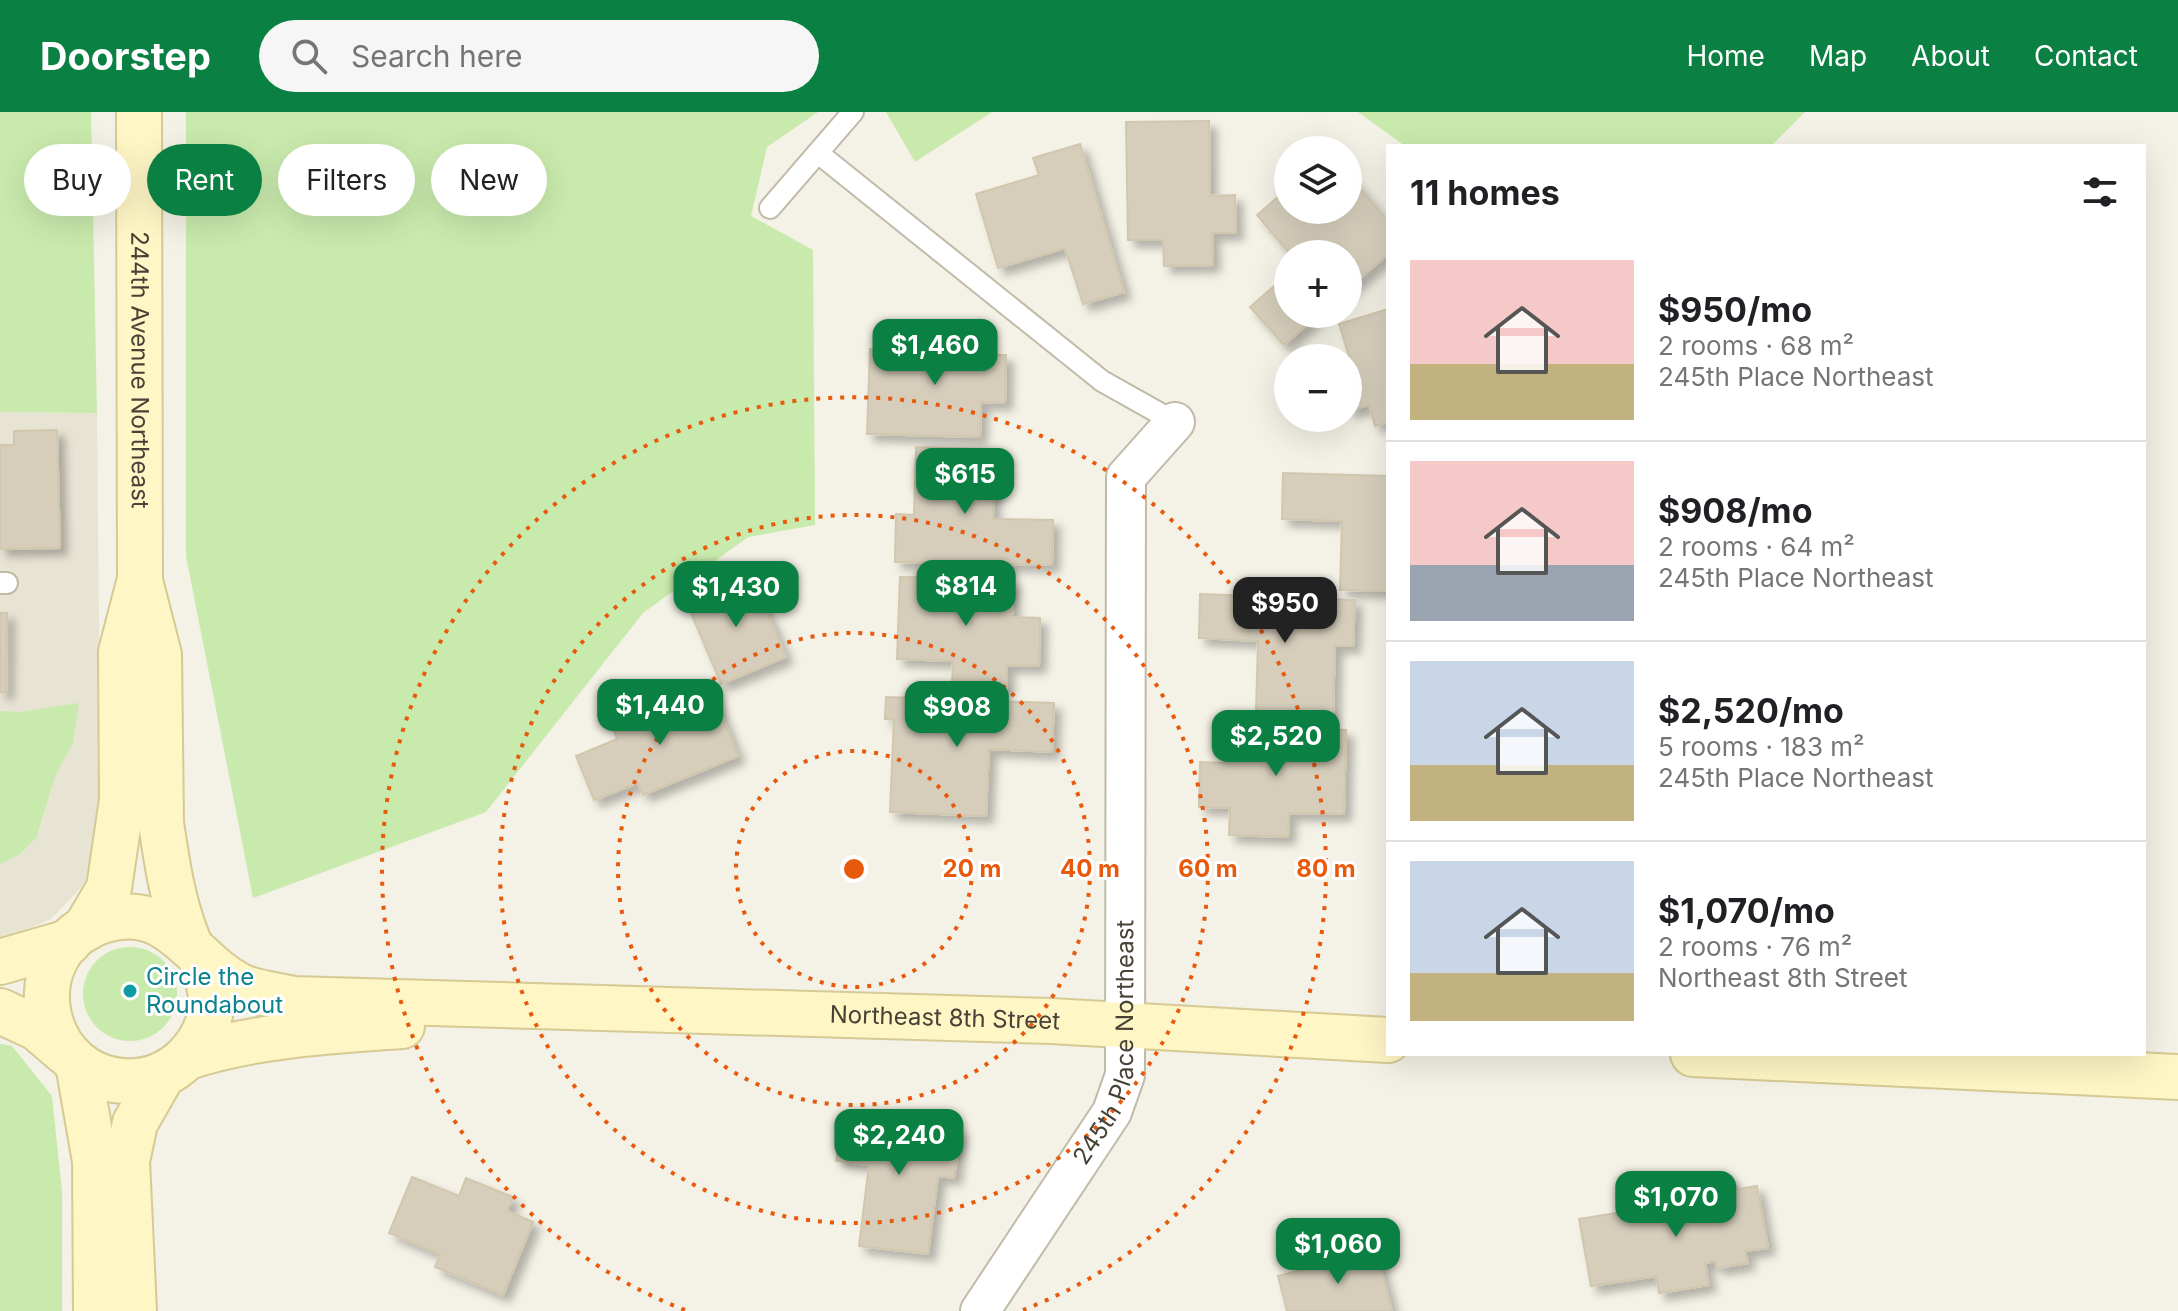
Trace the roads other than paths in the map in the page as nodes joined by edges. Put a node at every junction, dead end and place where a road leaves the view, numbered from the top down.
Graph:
1 (139, 112) edge
2 (853, 112) edge
3 (818, 153) junction
4 (770, 208) dead end
5 (1175, 422) joint
6 (140, 581) junction
7 (77, 935) junction
8 (194, 950) junction
9 (0, 962) edge
10 (506, 1005) junction
11 (0, 1011) edge
12 (1125, 1025) junction
13 (1386, 1040) edge
14 (1735, 1056) edge
15 (72, 1058) junction
16 (175, 1066) junction
17 (2178, 1077) edge
18 (96, 1311) edge
19 (134, 1311) edge
20 (980, 1311) edge

1 - 6 street, 244th Avenue Northeast
2 - 3 lane
3 - 4 lane
3 - 5 lane
5 - 12 street, 245th Place Northeast
6 - 7 street, 244th Avenue Northeast
6 - 8 street, 244th Avenue Northeast
7 - 8 street
7 - 9 street
7 - 15 street
8 - 10 street, Northeast 8th Street
8 - 16 street
10 - 12 street, Northeast 8th Street
10 - 16 street, Northeast 8th Street
11 - 15 street
12 - 13 street, Northeast 8th Street
12 - 20 street, 245th Place Northeast
14 - 17 street
15 - 16 street
15 - 18 street
16 - 19 street

